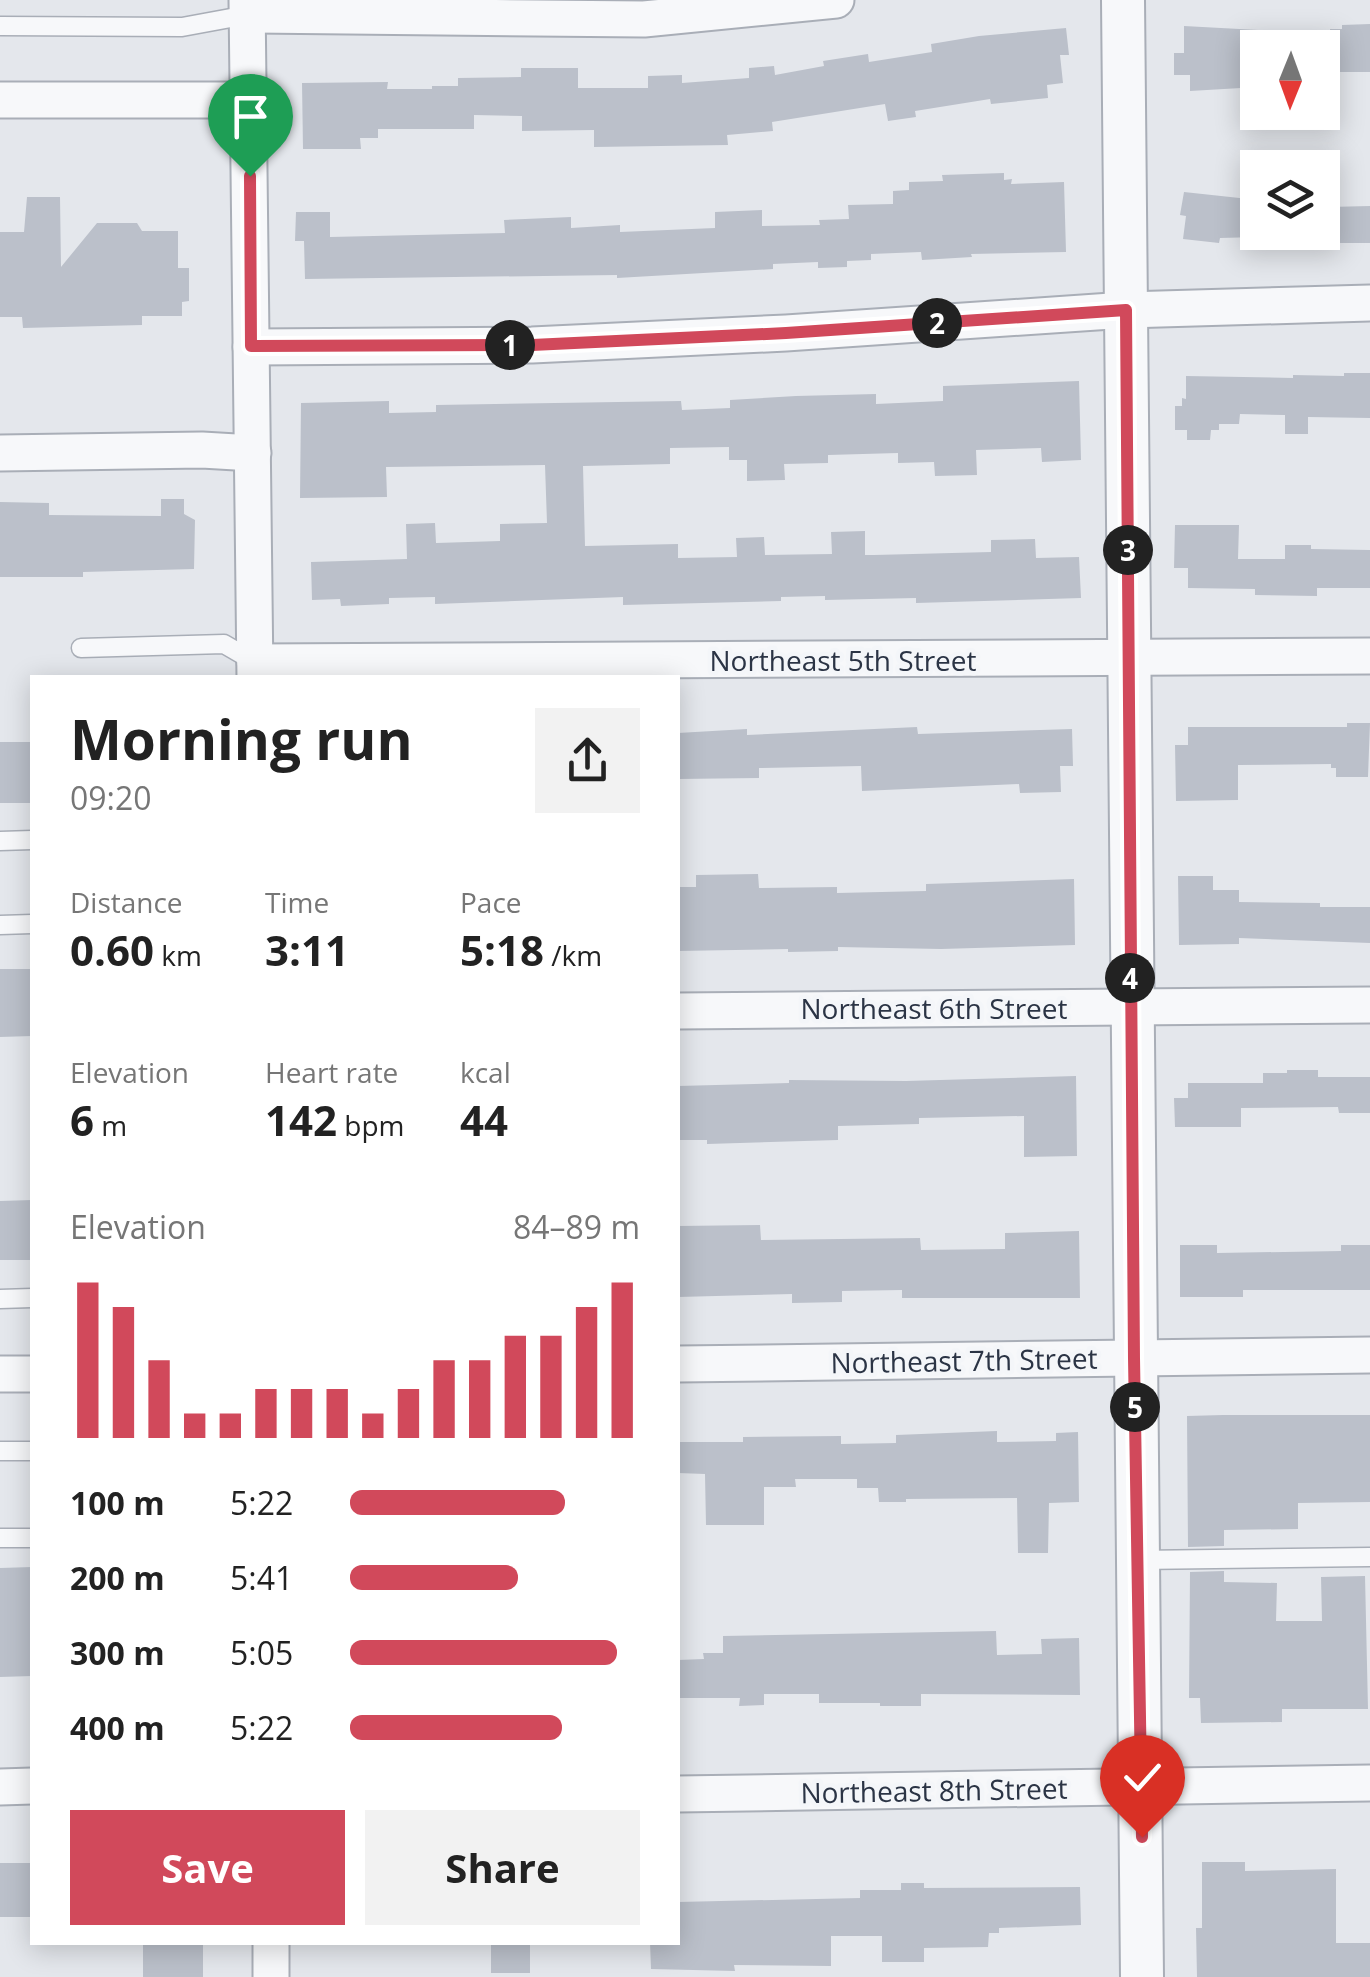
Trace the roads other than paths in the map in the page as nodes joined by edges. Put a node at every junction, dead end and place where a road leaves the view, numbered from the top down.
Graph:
1 (836, 0) edge
2 (1123, 0) edge
3 (247, 7) edge
4 (0, 26) edge
5 (0, 100) edge
6 (250, 100) junction
7 (1370, 303) edge
8 (1126, 310) junction
9 (251, 346) junction
10 (0, 454) edge
11 (253, 454) junction
12 (81, 648) dead end
13 (1370, 656) edge
14 (1128, 660) junction
15 (255, 670) edge
16 (30, 840) edge
17 (0, 841) edge
18 (30, 924) edge
19 (0, 925) edge
20 (1370, 1004) edge
21 (1130, 1008) junction
22 (680, 1010) edge
23 (30, 1298) edge
24 (0, 1299) edge
25 (1370, 1355) edge
26 (1134, 1358) junction
27 (680, 1364) edge
28 (0, 1374) edge
29 (30, 1374) edge
30 (0, 1451) edge
31 (30, 1451) edge
32 (0, 1538) edge
33 (30, 1538) edge
34 (1370, 1557) edge
35 (1138, 1560) junction
36 (1370, 1784) edge
37 (30, 1786) edge
38 (0, 1787) edge
39 (1142, 1788) junction
40 (680, 1794) edge
41 (270, 1945) edge
42 (271, 1977) edge
43 (1142, 1977) edge

1 - 3 street
2 - 8 street
3 - 4 lane
3 - 6 street
5 - 6 street
6 - 9 street
7 - 8 street
8 - 9 street
8 - 14 street
9 - 11 street
10 - 11 street
11 - 15 street
12 - 15 lane
13 - 14 street, Northeast 5th Street
14 - 15 street, Northeast 5th Street
14 - 21 street
16 - 17 lane
18 - 19 lane
20 - 21 street, Northeast 6th Street
21 - 22 street, Northeast 6th Street
21 - 26 street
23 - 24 lane
25 - 26 street, Northeast 7th Street
26 - 27 street, Northeast 7th Street
26 - 35 street
28 - 29 street
30 - 31 lane
32 - 33 lane
34 - 35 lane
35 - 39 street
36 - 39 street, Northeast 8th Street
37 - 38 street
39 - 40 street, Northeast 8th Street
39 - 43 street
41 - 42 street

